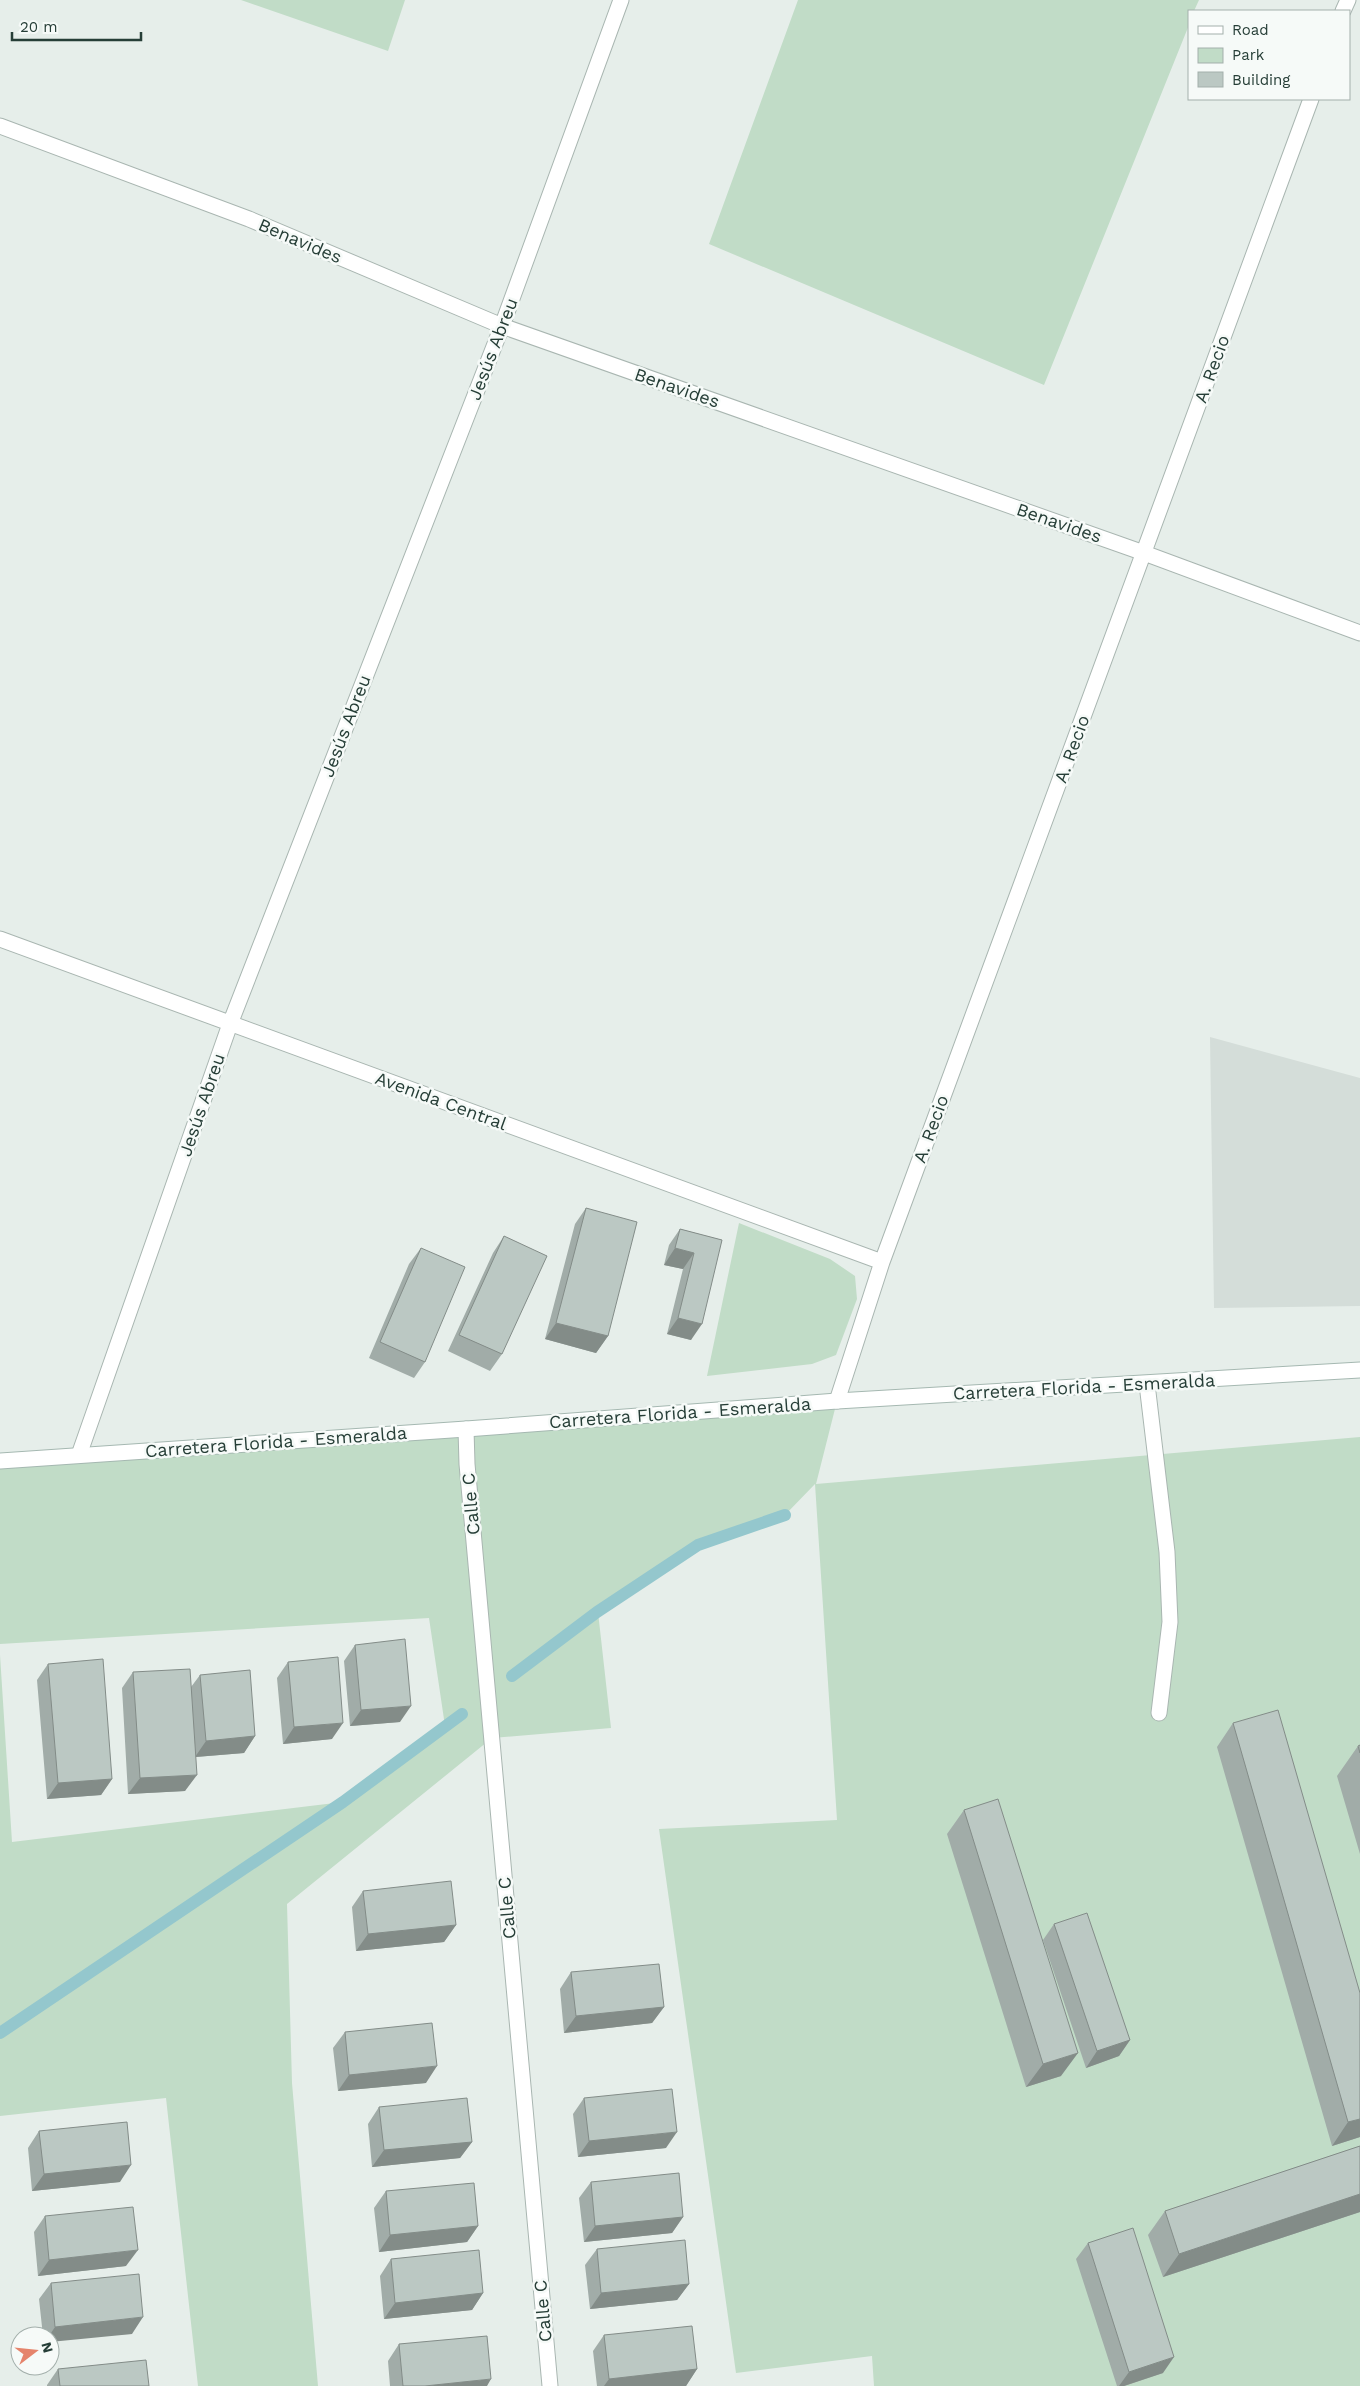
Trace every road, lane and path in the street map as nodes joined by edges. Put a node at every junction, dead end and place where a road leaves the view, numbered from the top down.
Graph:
1 (621, 0) edge
2 (1311, 100) edge
3 (0, 126) edge
4 (502, 326) junction
5 (1144, 553) junction
6 (1360, 634) edge
7 (0, 939) edge
8 (230, 1024) junction
9 (882, 1262) junction
10 (1360, 1370) edge
11 (1147, 1384) junction
12 (837, 1401) junction
13 (466, 1429) junction
14 (78, 1455) junction
15 (0, 1461) edge
16 (1159, 1713) dead end
17 (550, 2386) edge

1 - 4 street, Jesús Abreu
2 - 5 street, A. Recio
3 - 4 street, Benavides
4 - 5 street, Benavides
4 - 8 street, Jesús Abreu
5 - 6 street, Benavides
5 - 9 street, A. Recio
7 - 8 street, Avenida Central
8 - 9 street, Avenida Central
8 - 14 street, Jesús Abreu
9 - 12 street, A. Recio
10 - 11 street, Carretera Florida - Esmeralda
11 - 12 street, Carretera Florida - Esmeralda
11 - 16 street
12 - 13 street, Carretera Florida - Esmeralda
13 - 14 street, Carretera Florida - Esmeralda
13 - 17 street, Calle C
14 - 15 street, Carretera Florida - Esmeralda

